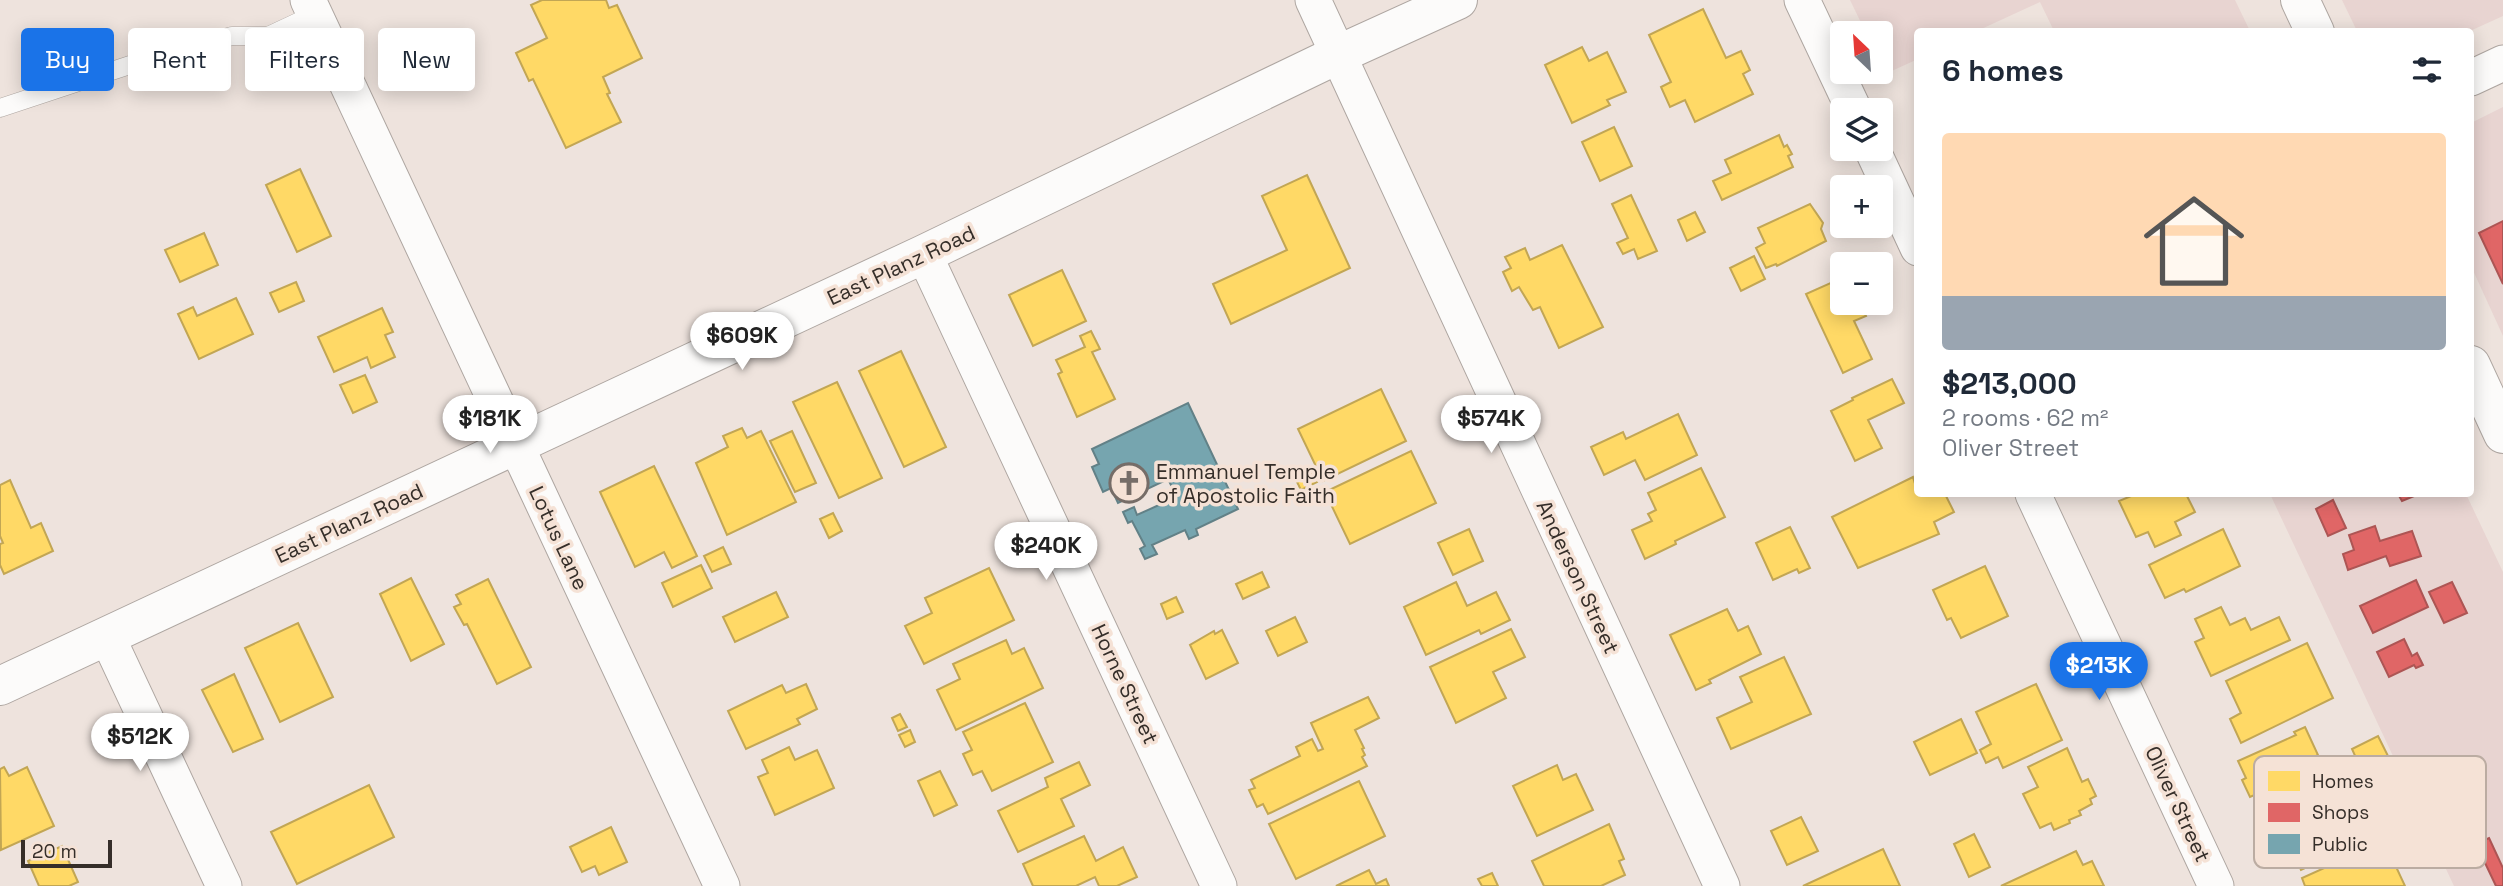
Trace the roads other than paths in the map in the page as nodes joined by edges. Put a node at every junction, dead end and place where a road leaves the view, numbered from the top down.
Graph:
1 (1313, 0) edge
2 (1458, 0) edge
3 (1802, 0) edge
4 (2300, 0) edge
5 (311, 7) edge
6 (2313, 28) edge
7 (1337, 55) junction
8 (2503, 63) edge
9 (2474, 77) edge
10 (1848, 98) edge
11 (0, 108) edge
12 (1878, 161) edge
13 (1914, 239) edge
14 (924, 254) junction
15 (2474, 371) edge
16 (2503, 434) edge
17 (516, 445) junction
18 (2034, 497) edge
19 (107, 636) junction
20 (0, 686) edge
21 (224, 886) edge
22 (722, 886) edge
23 (1219, 886) edge
24 (1721, 886) edge
25 (2216, 886) edge

1 - 7 street, Anderson Street
2 - 7 street, East Planz Road
3 - 10 street
4 - 6 street
5 - 11 lane
5 - 17 street, Lotus Lane
7 - 14 street, East Planz Road
7 - 24 street, Anderson Street
8 - 9 street
12 - 13 street
14 - 17 street, East Planz Road
14 - 23 street, Horne Street
15 - 16 street
17 - 19 street, East Planz Road
17 - 22 street, Lotus Lane
18 - 25 street, Oliver Street
19 - 20 street, East Planz Road
19 - 21 street

